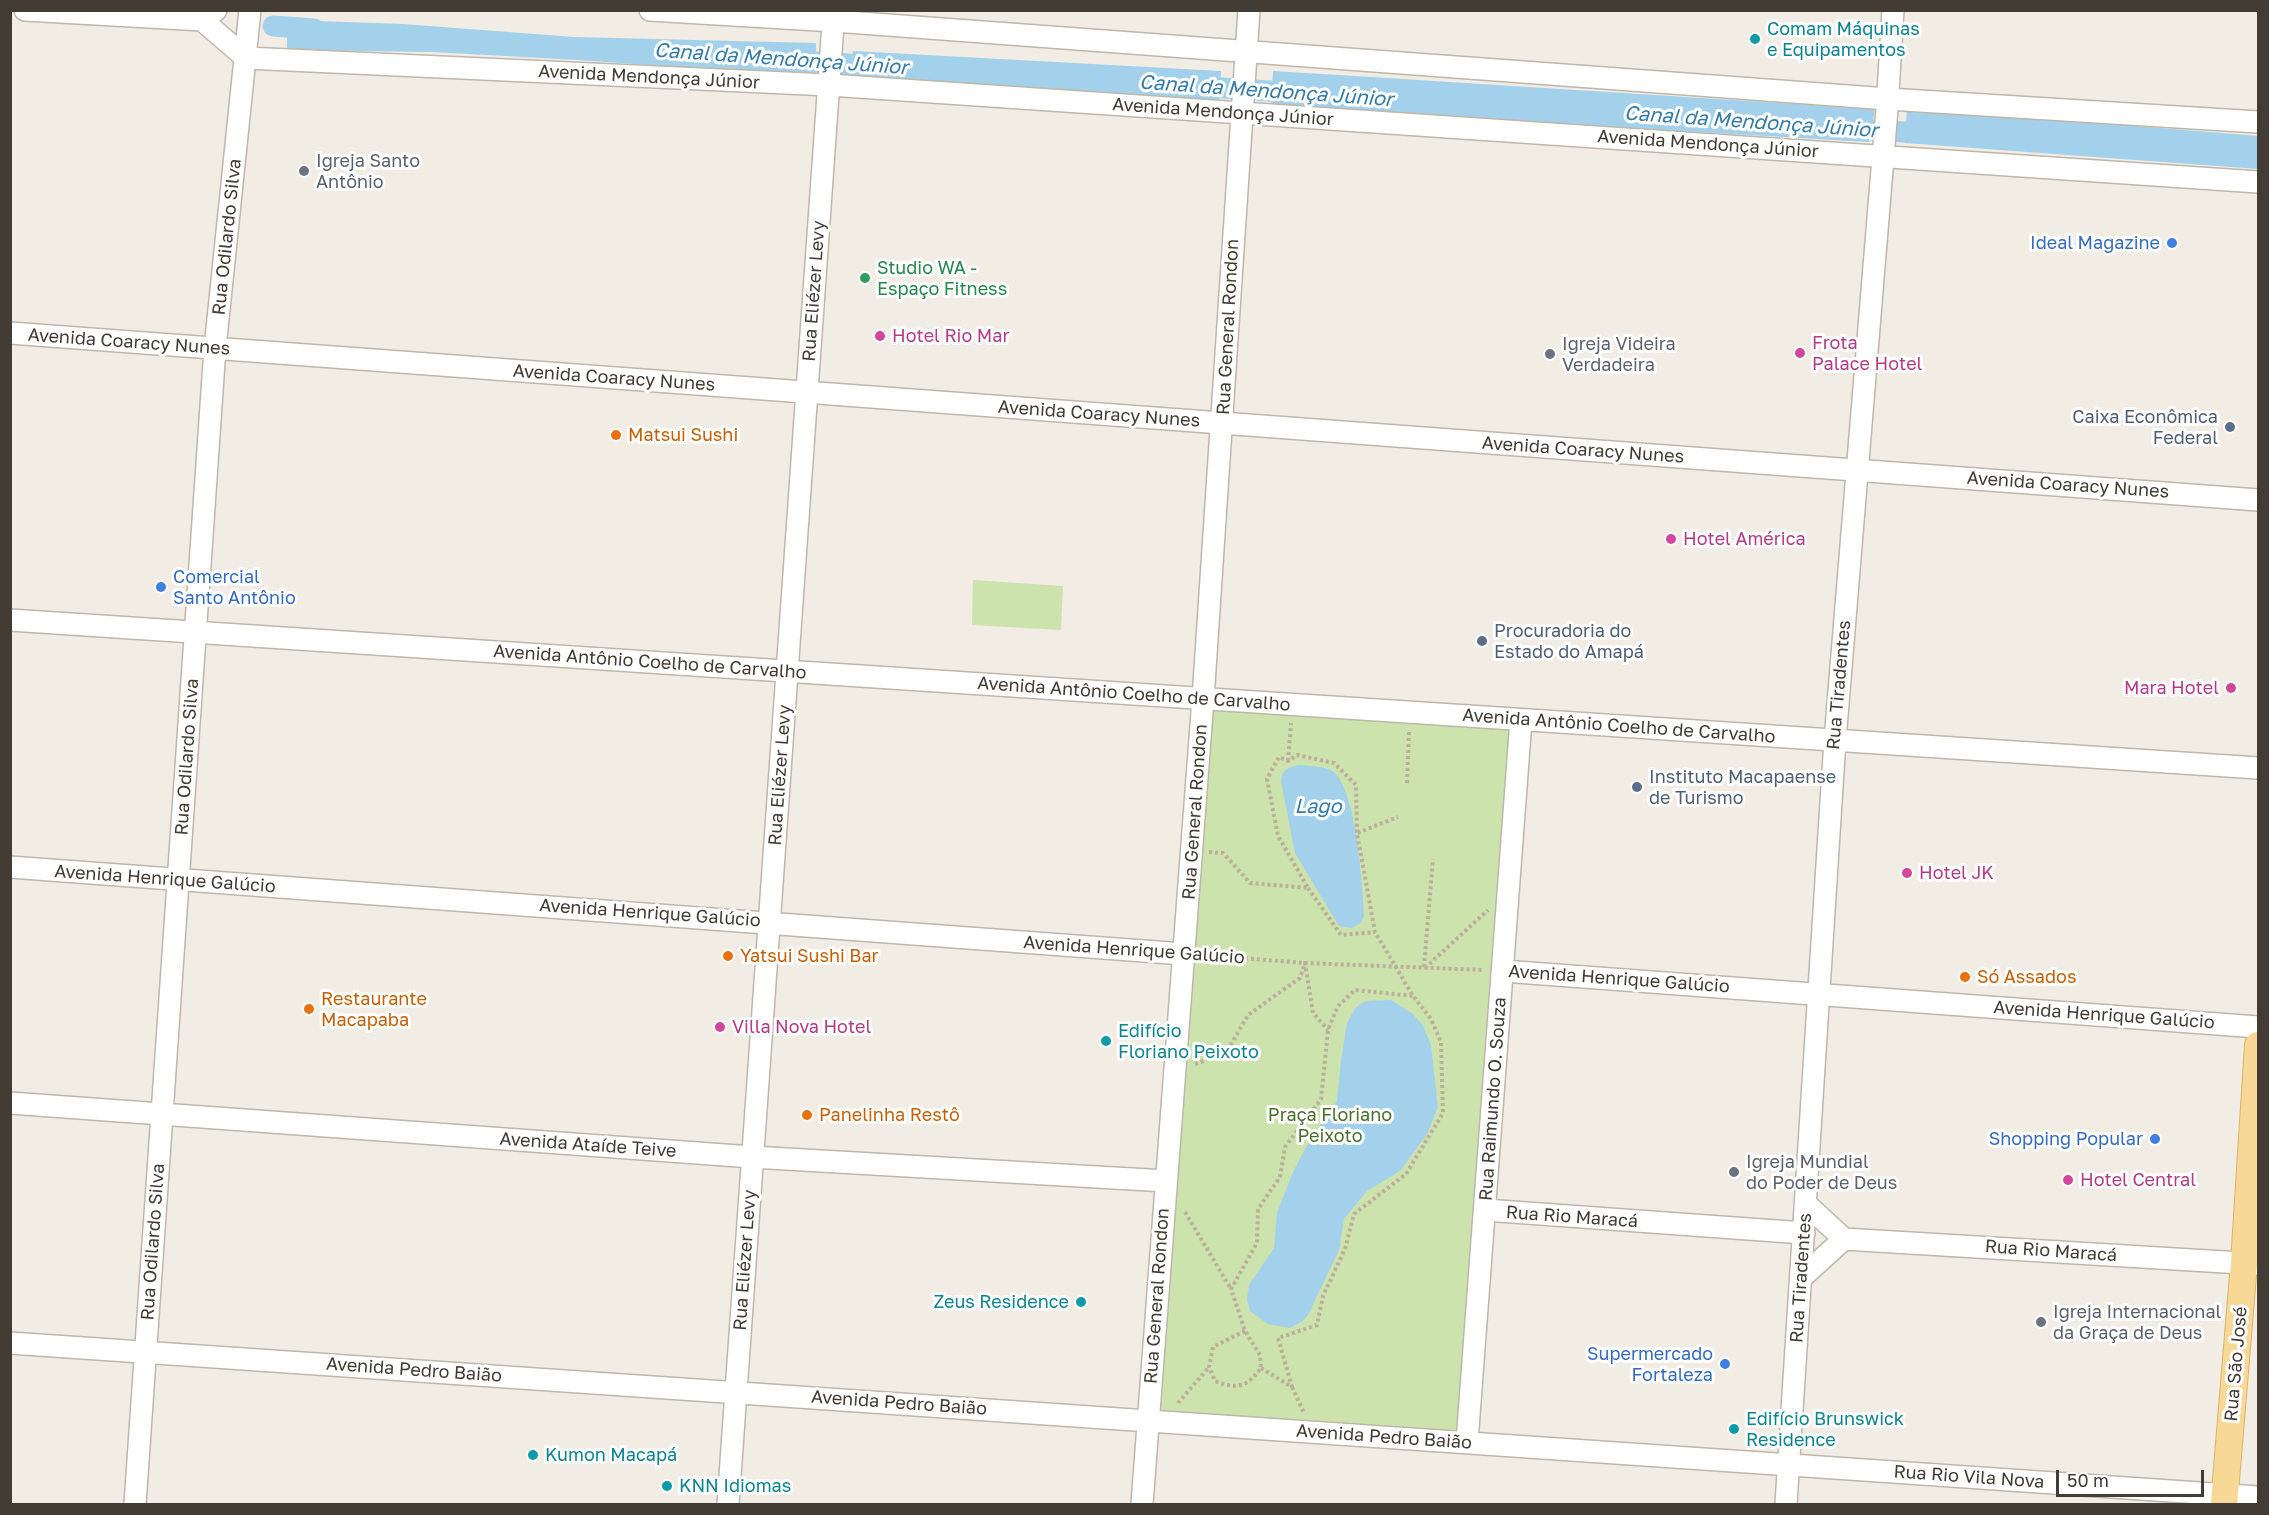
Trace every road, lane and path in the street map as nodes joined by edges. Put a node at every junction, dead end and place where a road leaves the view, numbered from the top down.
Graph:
1 (25, 10) edge
2 (250, 10) edge
3 (650, 10) edge
4 (1249, 10) edge
5 (1893, 10) edge
6 (209, 15) edge
7 (834, 16) edge
8 (246, 58) junction
9 (1246, 60) junction
10 (829, 81) junction
11 (1887, 104) junction
12 (1242, 109) junction
13 (2259, 122) edge
14 (1883, 150) junction
15 (2259, 182) edge
16 (10, 333) edge
17 (215, 348) junction
18 (807, 392) junction
19 (1223, 423) junction
20 (1857, 470) junction
21 (2259, 500) edge
22 (10, 620) edge
23 (195, 632) junction
24 (787, 671) junction
25 (1203, 699) junction
26 (1293, 705) junction
27 (1409, 712) junction
28 (1521, 720) junction
29 (1835, 740) junction
30 (1288, 761) junction
31 (2259, 768) edge
32 (1407, 783) dead end
33 (1398, 816) dead end
34 (1357, 833) junction
35 (1191, 852) junction
36 (1433, 859) dead end
37 (10, 867) edge
38 (178, 880) junction
39 (1308, 888) junction
40 (1508, 892) junction
41 (769, 922) junction
42 (1375, 932) junction
43 (1184, 954) junction
44 (1305, 963) junction
45 (1396, 966) junction
46 (1424, 968) junction
47 (1503, 971) junction
48 (1820, 993) junction
49 (1413, 996) junction
50 (2259, 1028) edge
51 (1328, 1030) junction
52 (2259, 1045) edge
53 (1174, 1071) junction
54 (10, 1103) edge
55 (162, 1113) junction
56 (752, 1157) junction
57 (1166, 1181) junction
58 (1806, 1204) junction
59 (1184, 1210) dead end
60 (1485, 1210) junction
61 (1804, 1233) junction
62 (1844, 1239) junction
63 (2252, 1264) edge
64 (1801, 1278) junction
65 (1231, 1288) junction
66 (1245, 1330) junction
67 (10, 1343) edge
68 (146, 1352) junction
69 (1209, 1367) junction
70 (1261, 1368) junction
71 (735, 1392) junction
72 (1155, 1421) junction
73 (1467, 1443) junction
74 (1788, 1464) junction
75 (2259, 1497) edge
76 (2225, 1499) edge
77 (135, 1504) edge
78 (728, 1504) edge
79 (1142, 1504) edge
80 (1786, 1504) edge

1 - 6 street
2 - 8 street, Rua Odilardo Silva
3 - 7 street
4 - 9 street, Rua General Rondon
5 - 11 street, Rua Tiradentes
6 - 8 street
7 - 9 street
7 - 10 street, Rua Eliézer Levy
8 - 10 street, Avenida Mendonça Júnior
8 - 17 street, Rua Odilardo Silva
9 - 11 street
9 - 12 street, Rua General Rondon
10 - 12 street, Avenida Mendonça Júnior
10 - 18 street, Rua Eliézer Levy
11 - 13 street
11 - 14 street, Rua Tiradentes
12 - 14 street, Avenida Mendonça Júnior
12 - 19 street, Rua General Rondon
14 - 15 street, Avenida Mendonça Júnior
14 - 20 street, Rua Tiradentes
16 - 17 street, Avenida Coaracy Nunes
17 - 18 street, Avenida Coaracy Nunes
17 - 23 street, Rua Odilardo Silva
18 - 19 street, Avenida Coaracy Nunes
18 - 24 street, Rua Eliézer Levy
19 - 20 street, Avenida Coaracy Nunes
19 - 25 street, Rua General Rondon
20 - 21 street, Avenida Coaracy Nunes
20 - 29 street, Rua Tiradentes
22 - 23 street, Avenida Antônio Coelho de Carvalho
23 - 24 street, Avenida Antônio Coelho de Carvalho
23 - 38 street, Rua Odilardo Silva
24 - 25 street, Avenida Antônio Coelho de Carvalho
24 - 41 street, Rua Eliézer Levy
25 - 26 street, Avenida Antônio Coelho de Carvalho
25 - 35 street, Rua General Rondon
26 - 27 street, Avenida Antônio Coelho de Carvalho
26 - 30 path
27 - 28 street, Avenida Antônio Coelho de Carvalho
27 - 32 path
28 - 29 street, Avenida Antônio Coelho de Carvalho
28 - 40 street, Rua Raimundo O. Souza
29 - 31 street, Avenida Antônio Coelho de Carvalho
29 - 48 street, Rua Tiradentes
30 - 34 path
30 - 39 path
33 - 34 path
34 - 42 path
35 - 39 path
35 - 43 street, Rua General Rondon
36 - 46 path
37 - 38 street, Avenida Henrique Galúcio
38 - 41 street, Avenida Henrique Galúcio
38 - 55 street, Rua Odilardo Silva
39 - 42 path
40 - 46 path
40 - 47 street, Rua Raimundo O. Souza
41 - 43 street, Avenida Henrique Galúcio
41 - 56 street, Rua Eliézer Levy
42 - 45 path
43 - 44 path, Avenida Henrique Galúcio
43 - 53 street, Rua General Rondon
44 - 45 path, Avenida Henrique Galúcio
44 - 51 path
44 - 53 path
45 - 46 path, Avenida Henrique Galúcio
45 - 49 path
46 - 47 path, Avenida Henrique Galúcio
47 - 48 street, Avenida Henrique Galúcio
47 - 60 street, Rua Raimundo O. Souza
48 - 50 street, Avenida Henrique Galúcio
48 - 58 street, Rua Tiradentes
49 - 51 path
49 - 70 path
51 - 65 path
52 - 63 main road, Rua São José
53 - 57 street, Rua General Rondon
54 - 55 street, Avenida Ataíde Teive
55 - 56 street, Avenida Ataíde Teive
55 - 68 street, Rua Odilardo Silva
56 - 57 street, Avenida Ataíde Teive
56 - 71 street, Rua Eliézer Levy
57 - 72 street, Rua General Rondon
58 - 61 street, Rua Tiradentes
58 - 62 street
59 - 65 path
60 - 61 street, Rua Rio Maracá
60 - 73 street, Rua Raimundo O. Souza
61 - 64 street, Rua Tiradentes
62 - 63 street, Rua Rio Maracá
62 - 64 street
63 - 76 main road, Rua São José
64 - 74 street, Rua Tiradentes
65 - 66 path
66 - 69 path
66 - 70 path
67 - 68 street, Avenida Pedro Baião
68 - 71 street, Avenida Pedro Baião
68 - 77 street, Rua Odilardo Silva
69 - 70 path
69 - 72 path
71 - 72 street, Avenida Pedro Baião
71 - 78 street, Rua Eliézer Levy
72 - 73 street, Avenida Pedro Baião
72 - 79 street, Rua General Rondon
73 - 74 street, Avenida Pedro Baião
74 - 76 street, Rua Rio Vila Nova
74 - 80 street, Rua Tiradentes
75 - 76 street, Rua Rio Vila Nova

